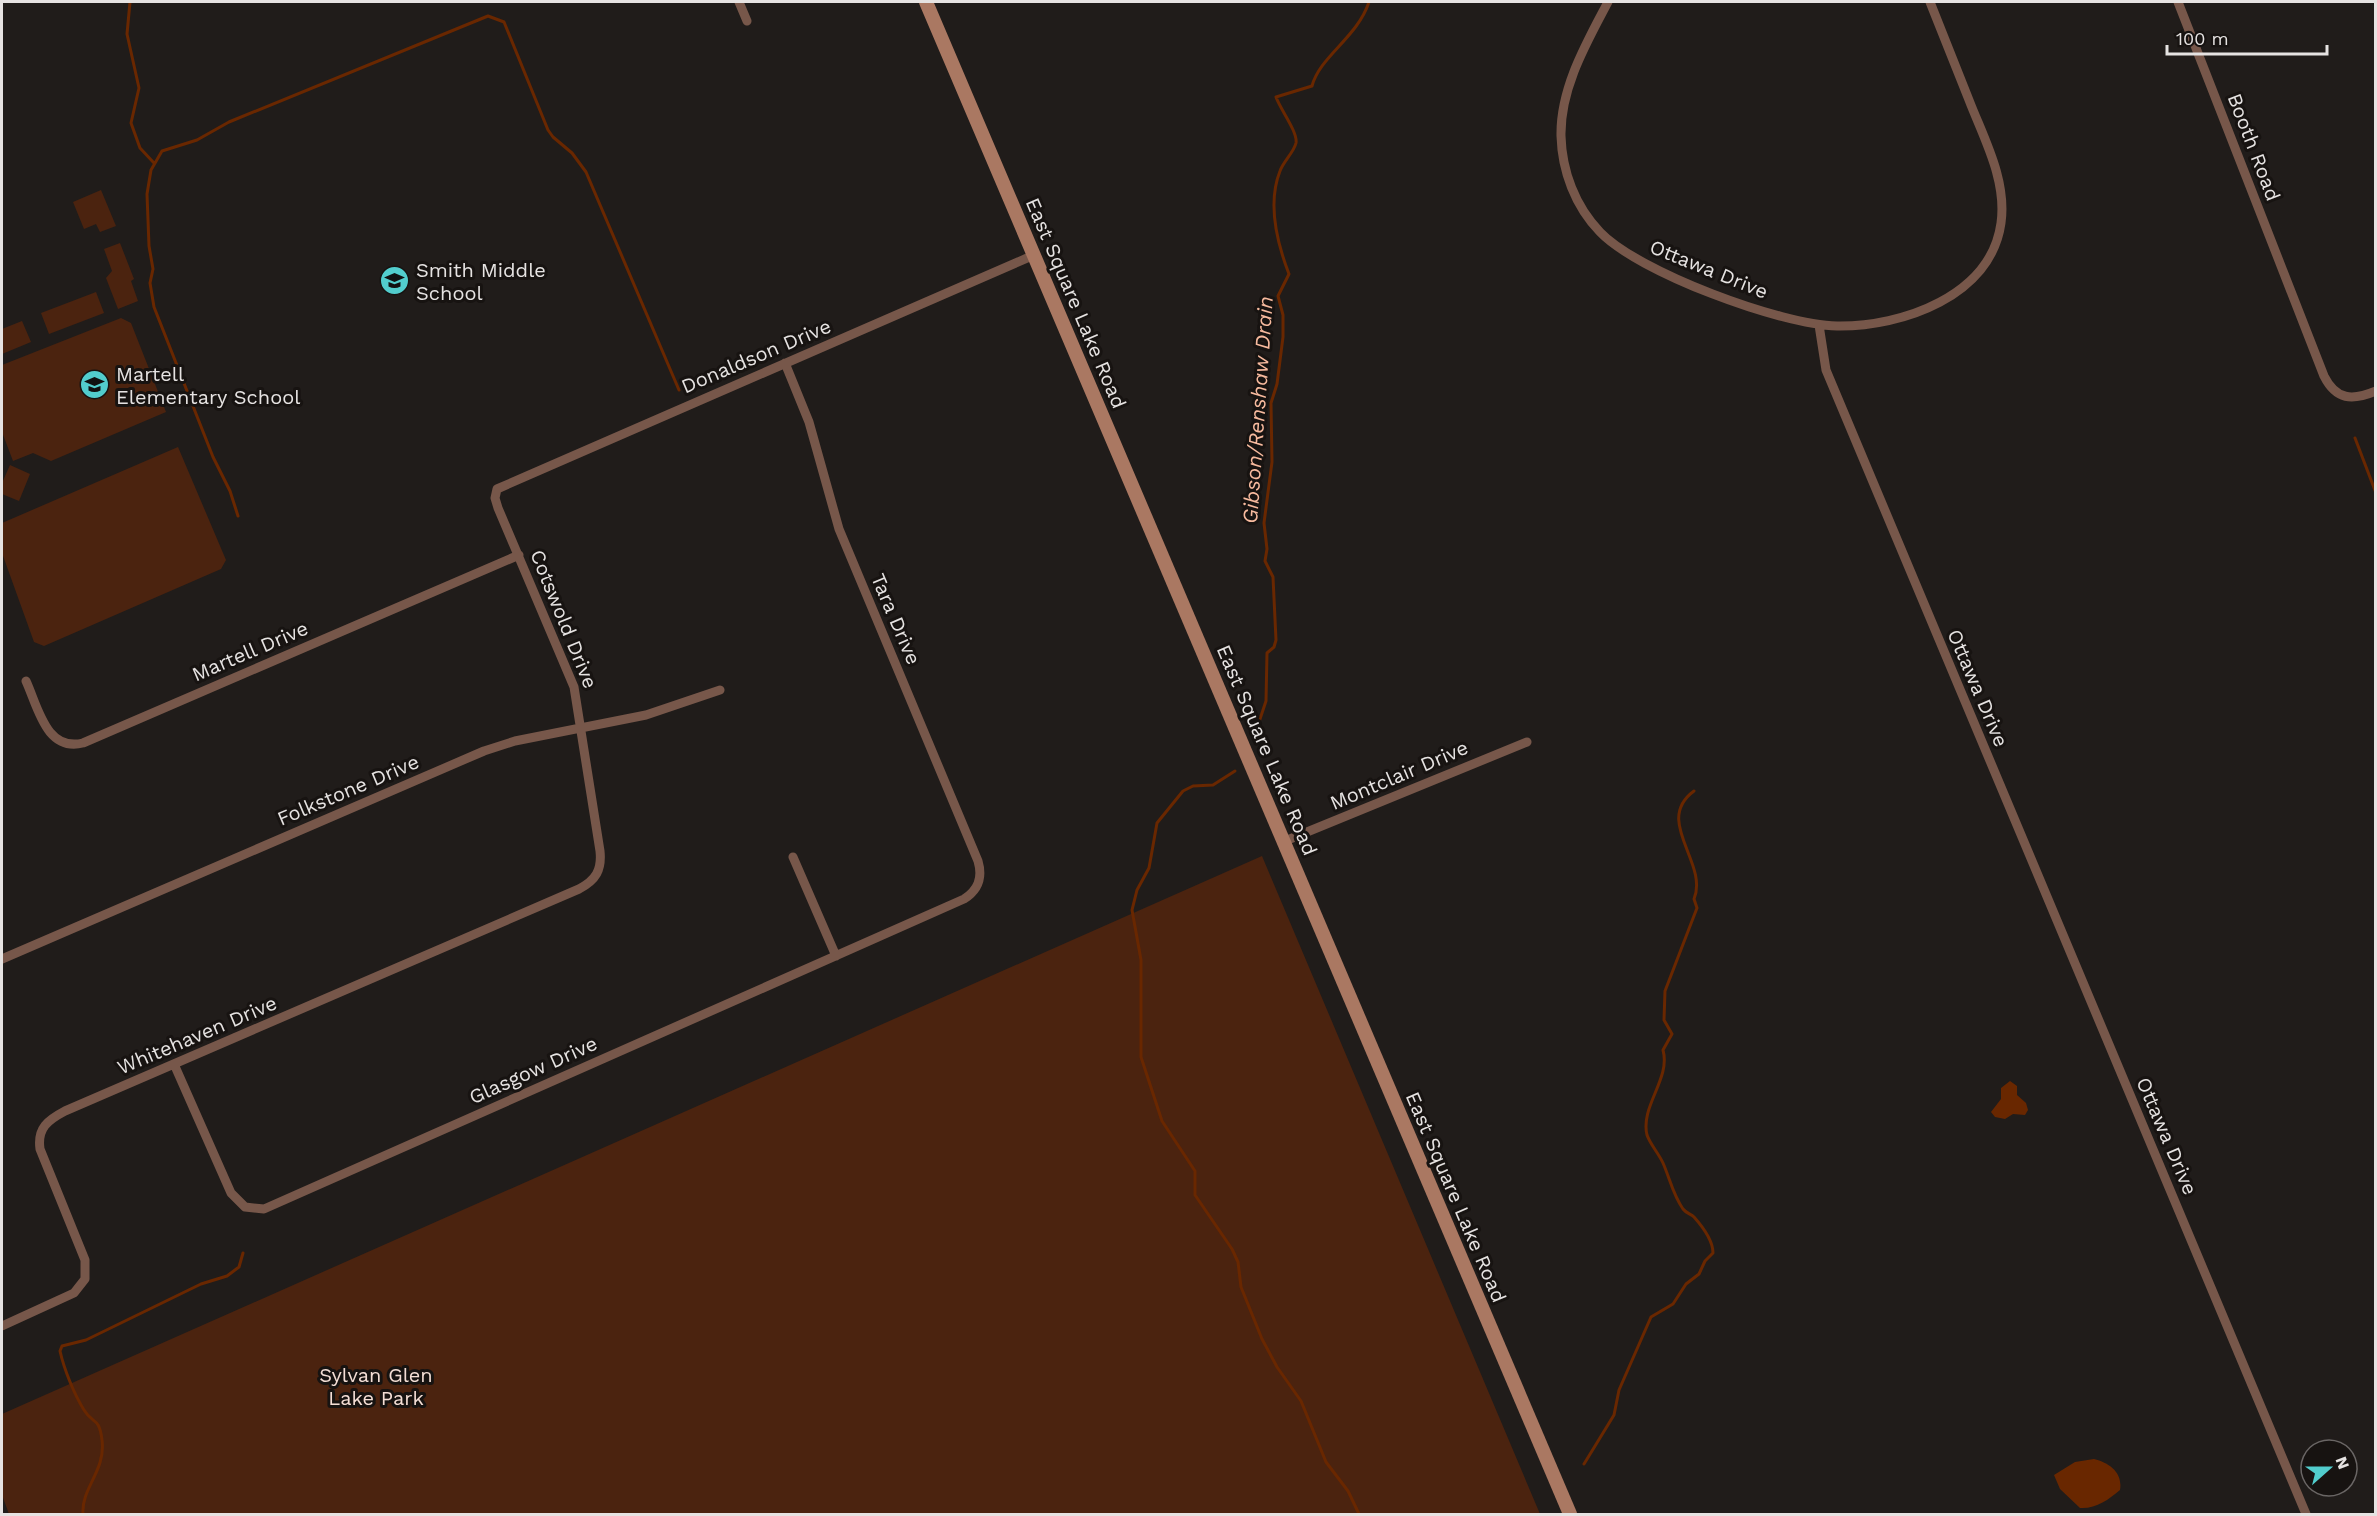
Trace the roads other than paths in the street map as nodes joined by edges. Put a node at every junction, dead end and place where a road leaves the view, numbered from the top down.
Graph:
1 (738, 2) edge
2 (926, 2) edge
3 (1608, 2) edge
4 (1930, 2) edge
5 (2178, 2) edge
6 (747, 21) dead end
7 (1034, 255) junction
8 (1819, 325) junction
9 (785, 363) junction
10 (2376, 392) edge
11 (495, 493) joint
12 (519, 555) junction
13 (26, 681) dead end
14 (720, 690) dead end
15 (582, 728) junction
16 (1527, 742) dead end
17 (1285, 841) junction
18 (793, 857) dead end
19 (600, 869) joint
20 (978, 885) joint
21 (836, 956) junction
22 (2, 958) edge
23 (174, 1064) junction
24 (2, 1326) edge
25 (1570, 1515) edge
26 (2306, 1515) edge

1 - 6 street
2 - 7 main road, East Square Lake Road
3 - 8 street, Ottawa Drive
4 - 8 street
5 - 10 street, Booth Road
7 - 9 street, Donaldson Drive
7 - 17 main road, East Square Lake Road
8 - 26 street, Ottawa Drive
9 - 11 street, Donaldson Drive
9 - 20 street, Tara Drive
11 - 12 street, Cotswold Drive
12 - 13 street, Martell Drive
12 - 15 street, Cotswold Drive
14 - 15 street, Folkstone Drive
15 - 19 street, Cotswold Drive
15 - 22 street, Folkstone Drive
16 - 17 street, Montclair Drive
17 - 25 main road, East Square Lake Road
18 - 21 street
19 - 23 street, Whitehaven Drive
20 - 21 street, Glasgow Drive
21 - 23 street, Glasgow Drive
23 - 24 street, Whitehaven Drive

